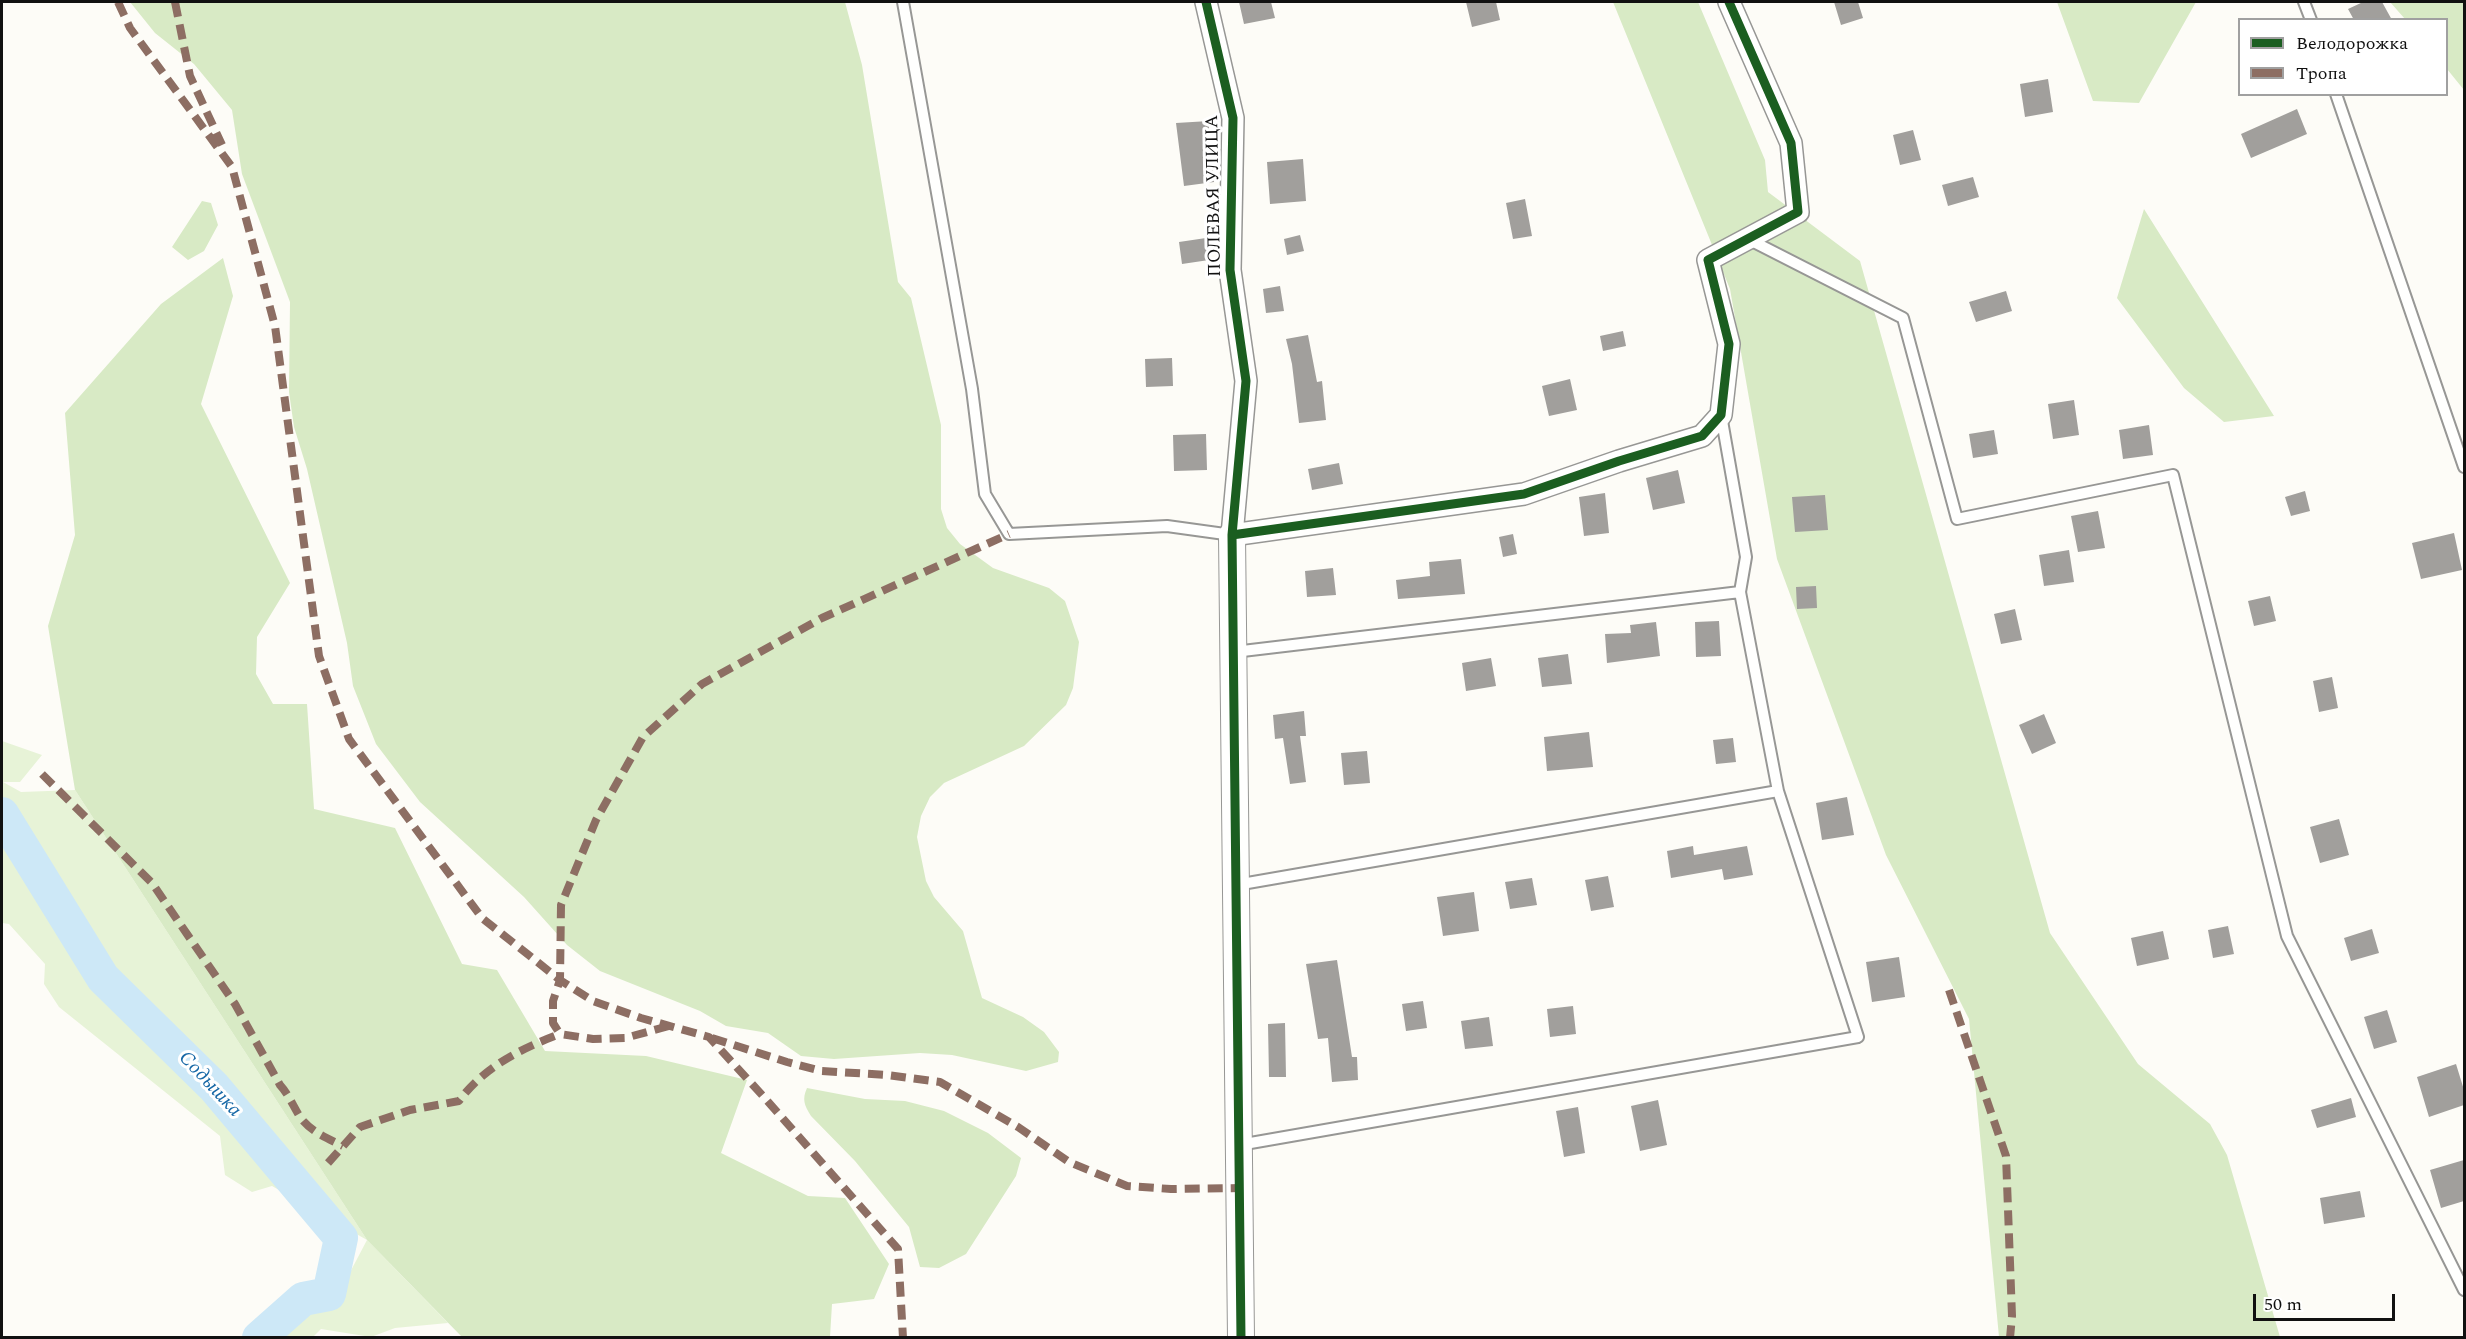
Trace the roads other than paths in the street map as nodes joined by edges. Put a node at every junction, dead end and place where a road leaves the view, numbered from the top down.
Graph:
1 (903, 2) edge
2 (1206, 2) edge
3 (1729, 2) edge
4 (2304, 2) edge
5 (2309, 18) edge
6 (2337, 96) edge
7 (1748, 239) junction
8 (1721, 415) junction
9 (2464, 467) edge
10 (1232, 536) junction
11 (1740, 592) junction
12 (1234, 652) junction
13 (1778, 791) junction
14 (1236, 885) junction
15 (1239, 1145) junction
16 (2464, 1290) edge
17 (1240, 1338) edge

1 - 10 lane
2 - 10 street, ПОЛЕВАЯ УЛИЦА
3 - 7 street
4 - 5 lane
6 - 9 lane
7 - 8 street
7 - 16 lane
8 - 10 street
8 - 11 lane
10 - 12 street
11 - 12 lane
11 - 13 lane
12 - 14 street
13 - 14 lane
13 - 15 lane
14 - 15 street
15 - 17 street

